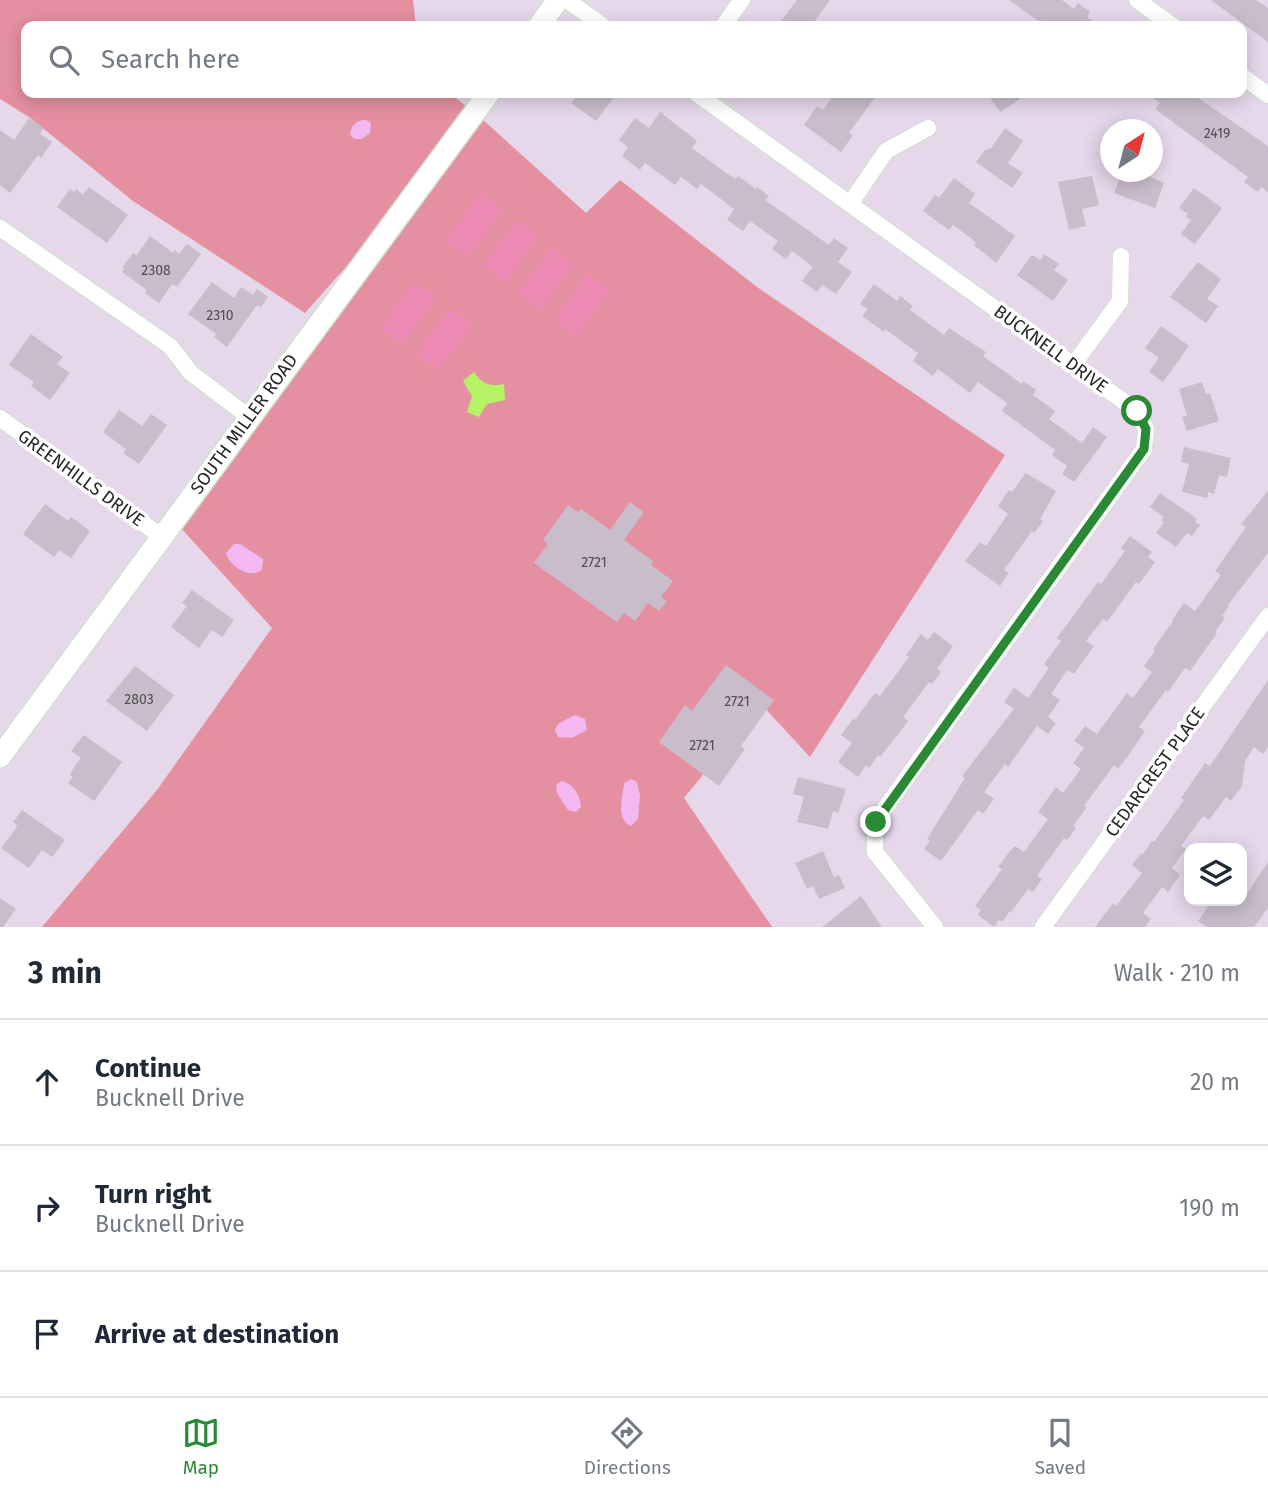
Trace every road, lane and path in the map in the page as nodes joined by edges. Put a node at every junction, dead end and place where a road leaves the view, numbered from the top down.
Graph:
1 (558, 0) edge
2 (567, 0) edge
3 (742, 0) edge
4 (1136, 0) edge
5 (543, 21) edge
6 (596, 21) edge
7 (727, 21) edge
8 (1166, 21) edge
9 (1247, 80) edge
10 (1268, 95) edge
11 (485, 98) edge
12 (703, 98) edge
13 (928, 128) dead end
14 (850, 204) junction
15 (0, 228) edge
16 (1121, 256) dead end
17 (1073, 365) junction
18 (249, 417) junction
19 (0, 418) edge
20 (162, 537) junction
21 (1268, 616) edge
22 (0, 757) edge
23 (935, 927) edge
24 (1042, 927) edge

1 - 5 street
2 - 6 street
3 - 7 street
4 - 8 street
9 - 10 street
11 - 18 street, SOUTH MILLER ROAD
12 - 14 street, BUCKNELL DRIVE
13 - 14 street
14 - 17 street, BUCKNELL DRIVE
15 - 18 street
16 - 17 street
17 - 23 street, BUCKNELL DRIVE
18 - 20 street, SOUTH MILLER ROAD
19 - 20 street, GREENHILLS DRIVE
20 - 22 street, SOUTH MILLER ROAD
21 - 24 street, CEDARCREST PLACE

